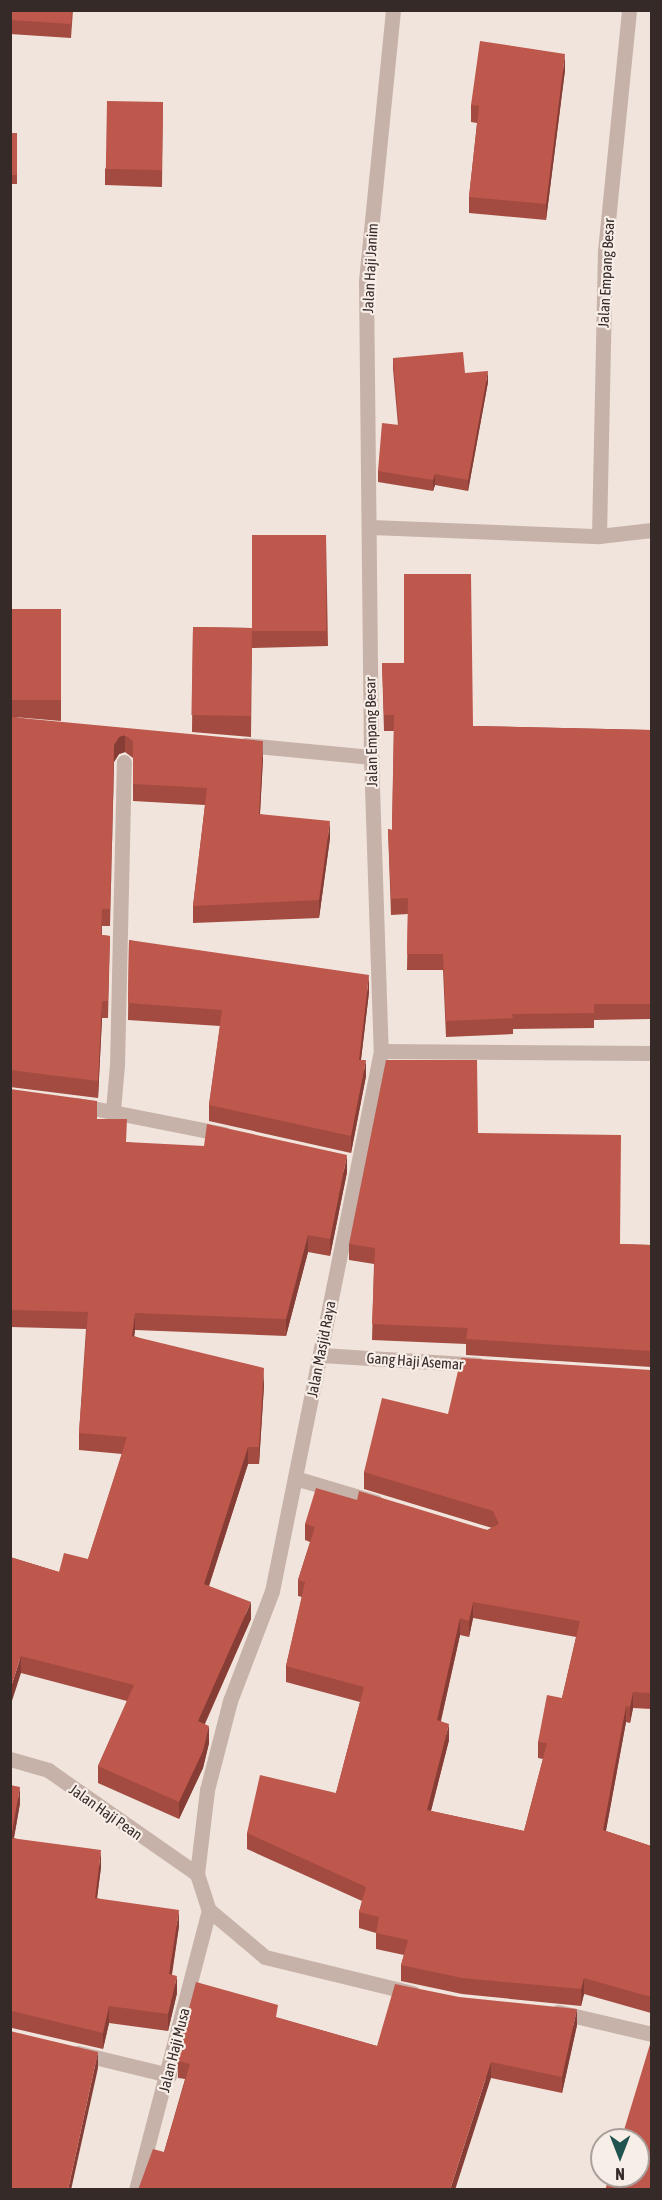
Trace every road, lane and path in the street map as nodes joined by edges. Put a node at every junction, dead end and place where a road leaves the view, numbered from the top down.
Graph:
1 (393, 10) edge
2 (629, 10) edge
3 (371, 527) junction
4 (651, 530) edge
5 (599, 536) junction
6 (234, 744) edge
7 (371, 757) junction
8 (124, 762) dead end
9 (381, 1052) junction
10 (651, 1053) edge
11 (56, 1102) edge
12 (112, 1110) junction
13 (238, 1137) edge
14 (351, 1162) joint
15 (321, 1355) junction
16 (499, 1366) edge
17 (295, 1478) junction
18 (393, 1507) edge
19 (10, 1760) edge
20 (198, 1874) junction
21 (209, 1910) junction
22 (428, 1997) edge
23 (540, 2011) edge
24 (651, 2034) edge
25 (67, 2051) edge
26 (169, 2075) junction
27 (136, 2190) edge

1 - 3 street, Jalan Haji Janim
2 - 5 street, Jalan Empang Besar
3 - 5 street
3 - 7 street, Jalan Empang Besar
4 - 5 street
6 - 7 street
7 - 9 street, Jalan Empang Besar
8 - 12 street
9 - 10 street
9 - 14 street, Jalan Empang Besar
11 - 12 street
12 - 13 street
14 - 15 street, Jalan Masjid Raya
15 - 16 street, Gang Haji Asemar
15 - 17 street, Jalan Masjid Raya
17 - 18 street
17 - 20 street, Jalan Masjid Raya
19 - 20 street, Jalan Haji Pean
20 - 21 street
21 - 22 street
21 - 26 street, Jalan Haji Musa
23 - 24 street
25 - 26 street
26 - 27 street, Jalan Haji Musa

